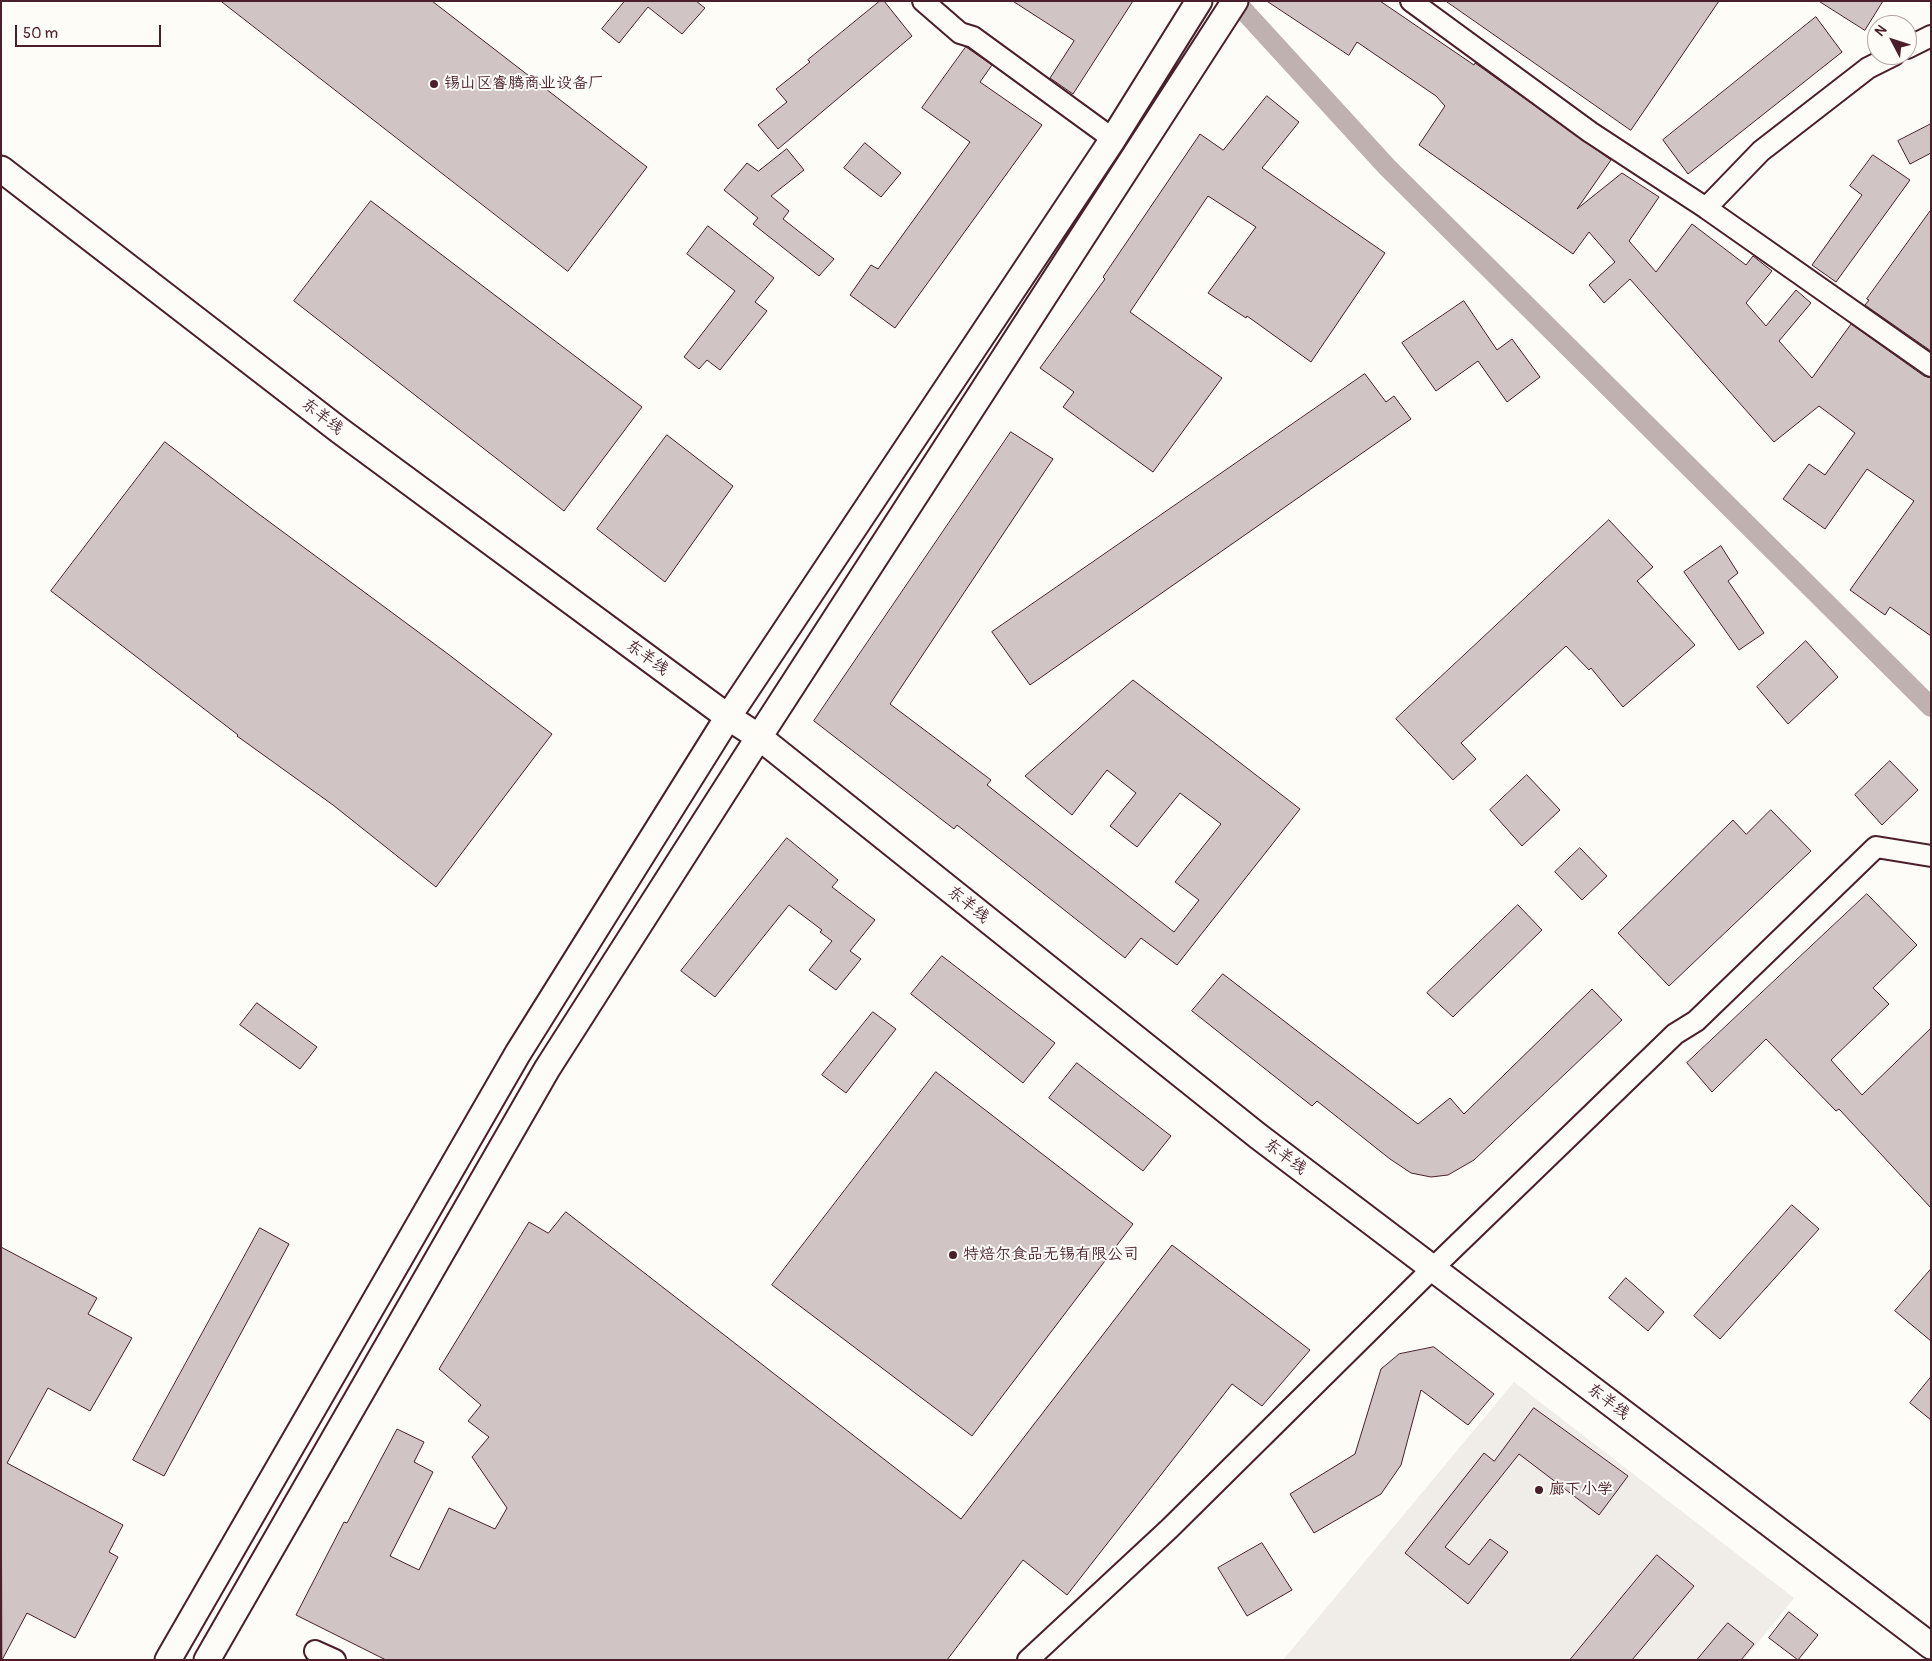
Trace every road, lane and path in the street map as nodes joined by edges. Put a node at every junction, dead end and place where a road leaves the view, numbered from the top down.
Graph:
1 (923, 1) edge
2 (1235, 1) edge
3 (1411, 1) edge
4 (1197, 5) edge
5 (1931, 36) edge
6 (1917, 43) edge
7 (1874, 65) edge
8 (1113, 139) junction
9 (1, 169) edge
10 (1706, 208) junction
11 (1931, 366) edge
12 (728, 717) junction
13 (759, 737) junction
14 (1931, 856) edge
15 (1432, 1269) junction
16 (1931, 1646) edge
17 (315, 1651) dead end
18 (168, 1660) edge
19 (207, 1660) edge
20 (335, 1660) edge
21 (1028, 1660) edge

1 - 8 street
2 - 13 main road
3 - 10 street
4 - 8 main road
5 - 6 street
7 - 10 street
8 - 12 main road
9 - 12 main road, 东羊线
10 - 11 street
12 - 13 main road, 东羊线
12 - 18 main road
13 - 15 main road, 东羊线
13 - 19 main road
14 - 15 street
15 - 16 main road, 东羊线
15 - 21 street
17 - 20 street

